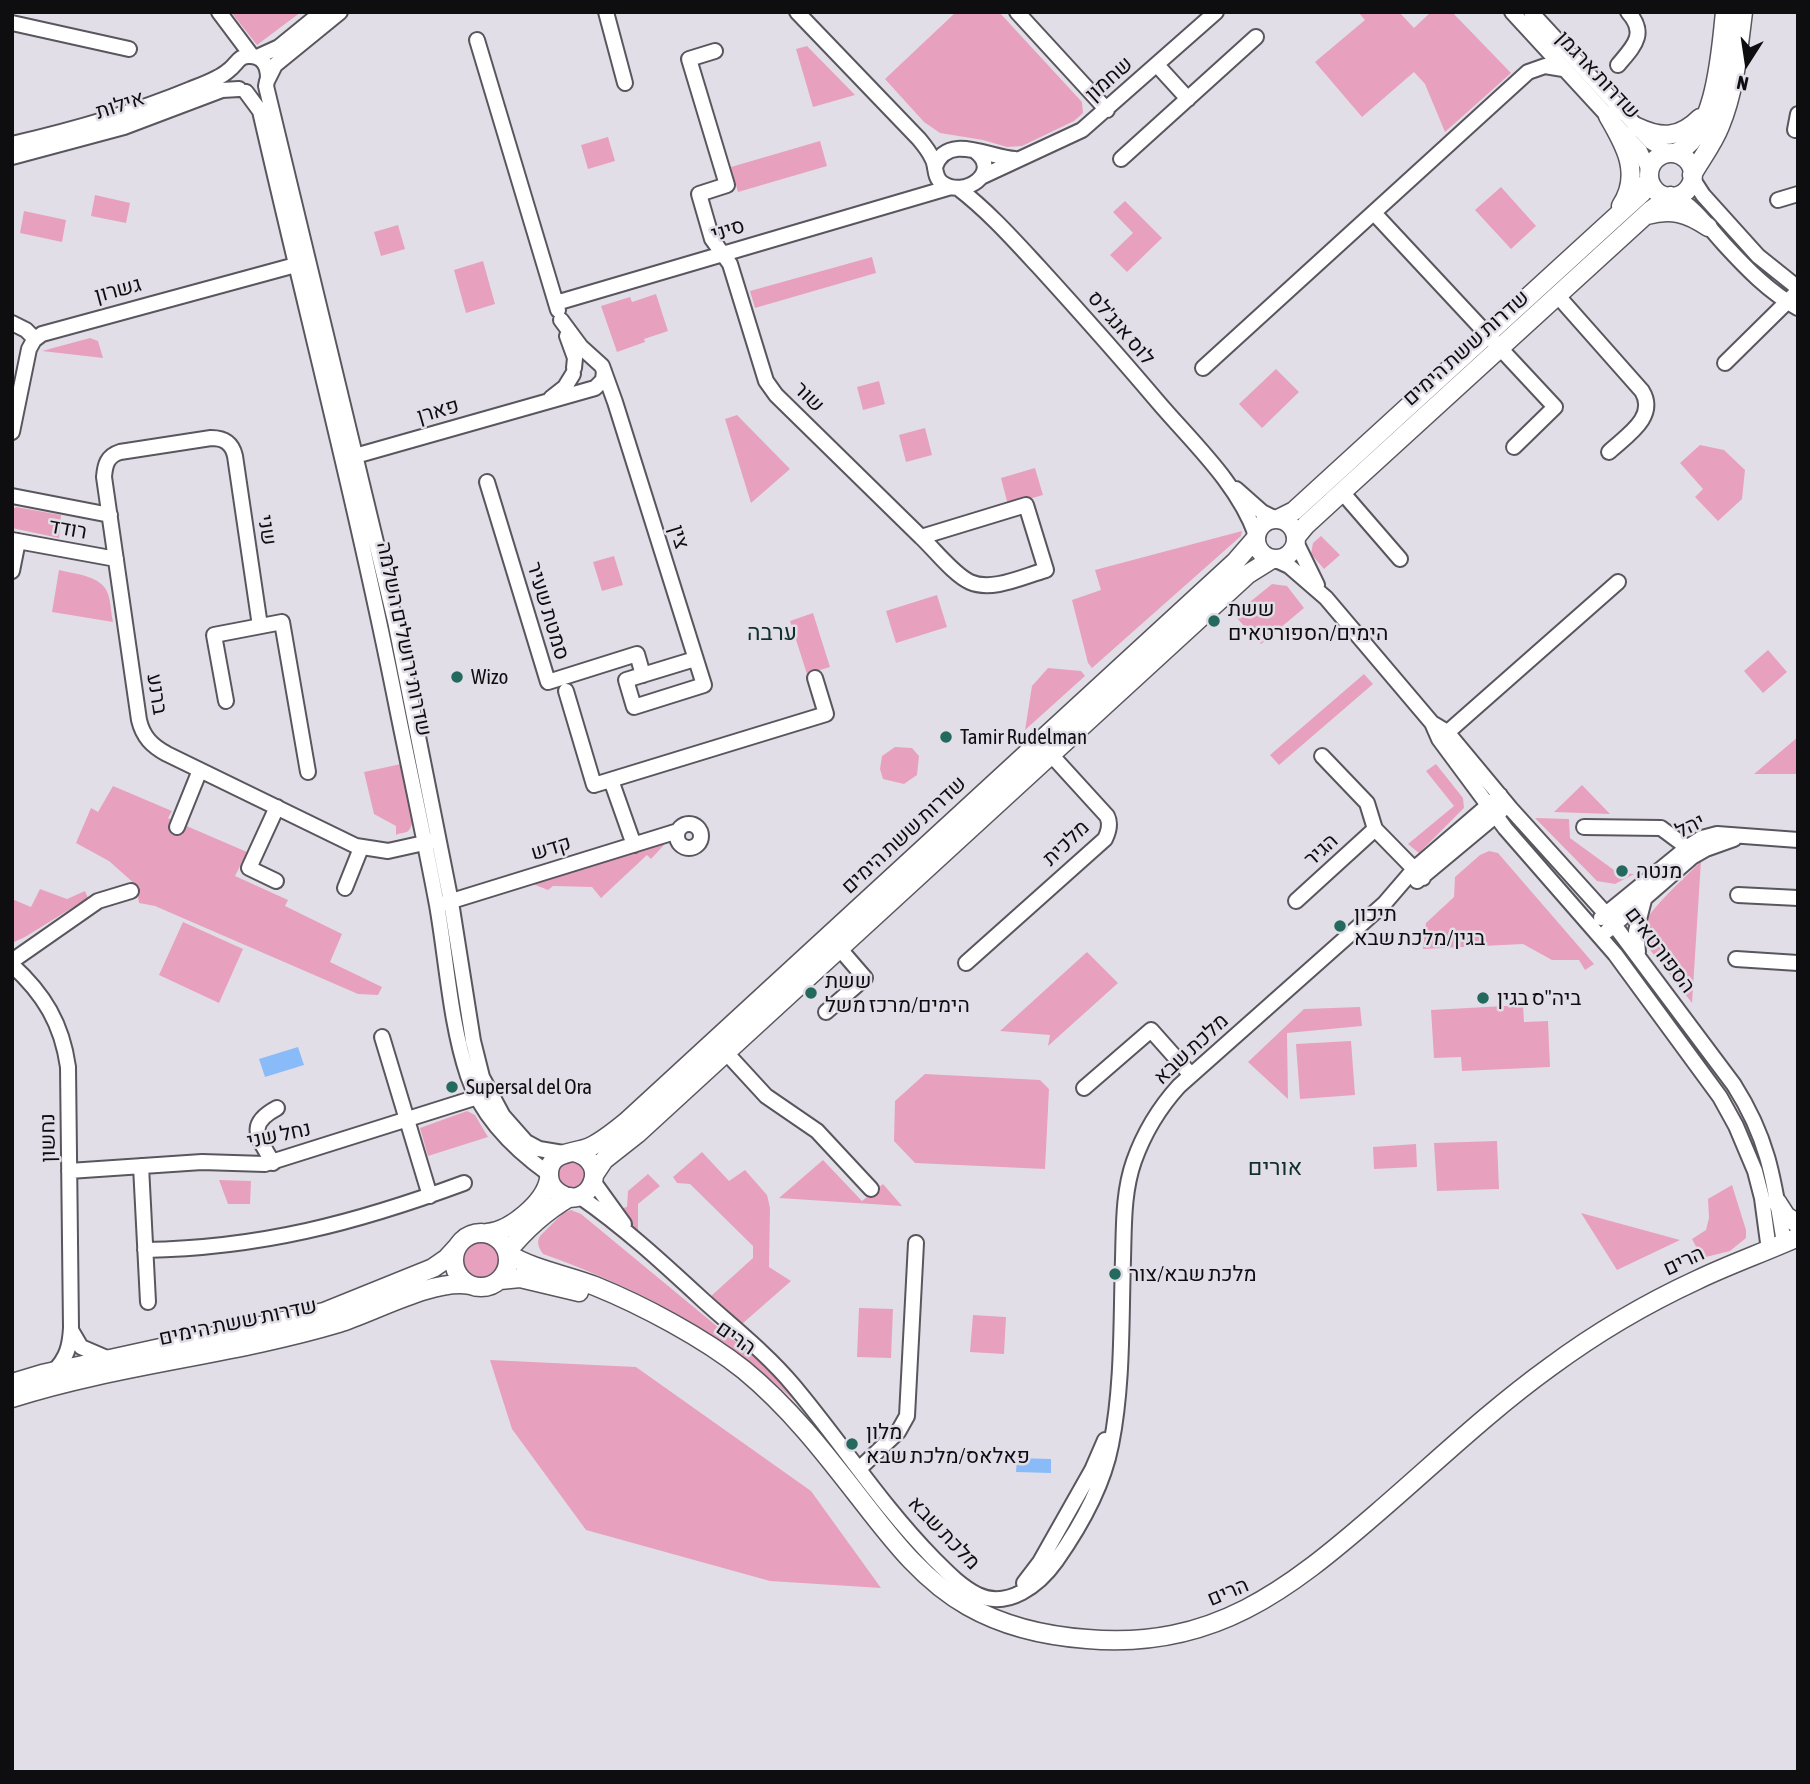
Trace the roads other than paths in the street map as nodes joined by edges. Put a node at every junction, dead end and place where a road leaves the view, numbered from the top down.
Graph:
1 (219, 12) edge
2 (322, 12) edge
3 (340, 12) edge
4 (606, 12) edge
5 (797, 12) edge
6 (1017, 12) edge
7 (1216, 12) edge
8 (1512, 12) edge
9 (1531, 12) edge
10 (1628, 12) edge
11 (1725, 12) edge
12 (1743, 12) edge
13 (12, 23) edge
14 (234, 31) junction
15 (1256, 37) dead end
16 (1536, 39) junction
17 (477, 40) dead end
18 (129, 49) dead end
19 (715, 51) dead end
20 (254, 56) junction
21 (234, 65) junction
22 (1157, 65) junction
23 (1618, 65) dead end
24 (1563, 69) junction
25 (1528, 72) junction
26 (267, 79) junction
27 (625, 83) dead end
28 (243, 90) junction
29 (1188, 99) junction
30 (1107, 110) junction
31 (1707, 110) junction
32 (1798, 114) edge
33 (1608, 116) junction
34 (1637, 127) junction
35 (1795, 130) dead end
36 (919, 139) junction
37 (12, 144) edge
38 (951, 149) junction
39 (975, 151) junction
40 (1672, 153) junction
41 (12, 157) edge
42 (1019, 159) junction
43 (1121, 159) dead end
44 (935, 169) junction
45 (1649, 174) junction
46 (1692, 176) junction
47 (980, 179) junction
48 (955, 187) junction
49 (1798, 194) edge
50 (1671, 196) junction
51 (912, 197) junction
52 (1778, 200) dead end
53 (986, 210) junction
54 (1374, 213) junction
55 (1644, 216) junction
56 (1609, 223) junction
57 (1708, 227) junction
58 (722, 254) junction
59 (302, 263) junction
60 (1795, 297) edge
61 (1554, 298) junction
62 (556, 303) junction
63 (561, 320) junction
64 (12, 323) edge
65 (35, 339) junction
66 (1494, 340) junction
67 (1725, 363) dead end
68 (600, 366) junction
69 (1203, 368) dead end
70 (574, 371) junction
71 (592, 389) junction
72 (544, 402) junction
73 (615, 402) junction
74 (12, 432) edge
75 (228, 442) joint
76 (1514, 447) dead end
77 (1609, 452) dead end
78 (349, 458) junction
79 (1221, 476) junction
80 (486, 482) dead end
81 (1342, 492) junction
82 (12, 496) edge
83 (110, 515) junction
84 (1277, 519) junction
85 (921, 537) junction
86 (1256, 537) junction
87 (1296, 540) junction
88 (15, 541) edge
89 (116, 559) junction
90 (1274, 559) junction
91 (1400, 559) dead end
92 (12, 571) edge
93 (1618, 582) dead end
94 (1325, 598) junction
95 (260, 626) junction
96 (695, 659) junction
97 (643, 675) junction
98 (815, 678) dead end
99 (566, 691) dead end
100 (226, 701) dead end
101 (1443, 736) junction
102 (1045, 748) junction
103 (1322, 756) dead end
104 (200, 770) junction
105 (308, 772) dead end
106 (611, 780) junction
107 (1498, 805) junction
108 (276, 807) junction
109 (177, 827) dead end
110 (1584, 827) dead end
111 (1375, 829) junction
112 (678, 831) dead end
113 (1798, 840) edge
114 (431, 841) junction
115 (634, 845) junction
116 (360, 848) junction
117 (1692, 851) junction
118 (1419, 873) junction
119 (276, 881) dead end
120 (345, 888) dead end
121 (131, 891) dead end
122 (1738, 895) dead end
123 (1798, 898) edge
124 (1644, 899) junction
125 (1296, 901) dead end
126 (444, 903) junction
127 (1610, 920) junction
128 (1596, 931) junction
129 (834, 942) junction
130 (1736, 959) dead end
131 (1642, 960) junction
132 (12, 963) edge
133 (966, 963) dead end
134 (1798, 963) edge
135 (826, 1012) dead end
136 (382, 1037) dead end
137 (720, 1047) junction
138 (1191, 1075) junction
139 (1084, 1088) dead end
140 (484, 1095) junction
141 (277, 1108) dead end
142 (407, 1121) junction
143 (568, 1153) junction
144 (273, 1163) junction
145 (141, 1166) junction
146 (69, 1171) junction
147 (549, 1177) junction
148 (594, 1178) junction
149 (464, 1184) dead end
150 (871, 1189) dead end
151 (430, 1196) junction
152 (574, 1196) junction
153 (1777, 1202) junction
154 (1798, 1224) edge
155 (531, 1226) junction
156 (487, 1233) junction
157 (636, 1239) junction
158 (916, 1243) dead end
159 (1784, 1243) edge
160 (457, 1247) junction
161 (145, 1250) junction
162 (507, 1253) junction
163 (548, 1270) junction
164 (500, 1280) junction
165 (470, 1285) junction
166 (148, 1302) dead end
167 (71, 1328) junction
168 (681, 1330) junction
169 (110, 1359) junction
170 (54, 1371) junction
171 (12, 1383) edge
172 (12, 1398) edge
173 (859, 1469) junction

1 - 14 street
2 - 20 street
3 - 26 street
4 - 27 street
5 - 36 street
6 - 30 street
7 - 22 street, שחמון
8 - 16 street, שדרות ארגמן
9 - 34 street, שדרות ארגמן
10 - 23 street
11 - 31 main road
12 - 46 main road
13 - 18 street
14 - 20 street
14 - 21 street
15 - 29 street
16 - 24 street, שדרות ארגמן
16 - 25 street
17 - 62 street, צין
19 - 58 street, שור
20 - 21 street
20 - 26 street
21 - 28 street
21 - 37 street, אילות
22 - 29 street
22 - 30 street, שחמון
24 - 25 street
24 - 33 street, שדרות ארגמן
25 - 54 street
26 - 28 street
26 - 59 street, שדרות ירושלים השלמה
28 - 41 street, אילות
28 - 59 street, שדרות ירושלים השלמה
29 - 43 street
30 - 42 street, שחמון
31 - 34 main road
31 - 40 main road
32 - 35 street
33 - 45 street, שדרות ארגמן
33 - 56 main road
34 - 40 street, שדרות ארגמן
36 - 38 street
36 - 44 street
38 - 39 street
38 - 44 street
39 - 42 street
39 - 47 street
40 - 45 main road
40 - 46 main road
42 - 47 street, שחמון
44 - 48 street
44 - 51 street
45 - 50 main road
45 - 56 main road, שדרות ששת הימים
46 - 50 main road
46 - 60 street
47 - 48 street
47 - 53 street, לוס אנג'לס
48 - 51 street, סיני
48 - 53 street, לוס אנג'לס
49 - 52 street
50 - 55 main road, שדרות ששת הימים
50 - 57 street
51 - 58 street, סיני
53 - 79 street, לוס אנג'לס
54 - 66 street
54 - 69 street
55 - 57 main road
55 - 61 main road, שדרות ששת הימים
56 - 66 main road, שדרות ששת הימים
57 - 60 street
58 - 62 street, סיני
58 - 85 street, שור
59 - 65 street, גשרון
59 - 78 street, שדרות ירושלים השלמה
60 - 67 street
61 - 66 main road, שדרות ששת הימים
61 - 77 street
62 - 63 street, צין
63 - 68 street, צין
63 - 70 street, צין
64 - 65 street
65 - 74 street
66 - 76 street
66 - 81 main road, שדרות ששת הימים
66 - 84 main road, שדרות ששת הימים
68 - 70 street
68 - 71 street
68 - 73 street, צין
70 - 71 street
70 - 72 street, פארן
71 - 72 street, פארן
71 - 73 street
72 - 78 street, פארן
73 - 96 street, צין
75 - 83 street, ברנע
75 - 95 street, שני
78 - 114 street, שדרות ירושלים השלמה
79 - 84 street, לוס אנג'לס
79 - 86 street, לוס אנג'לס
80 - 97 street, סמטת שעיר
81 - 87 main road, שדרות ששת הימים
81 - 91 street
82 - 83 street
83 - 89 street, ברנע
84 - 86 main road
84 - 87 main road
85 - 85 street, שור
86 - 90 main road
86 - 102 main road, שדרות ששת הימים
87 - 90 main road
87 - 94 street, הספורטאים
88 - 89 street, רודד
88 - 92 street
89 - 104 street, ברנע
90 - 94 street, הספורטאים
90 - 102 main road, שדרות ששת הימים
93 - 101 street
94 - 101 street, הספורטאים
95 - 100 street
95 - 105 street
96 - 97 street
96 - 97 street, צין
98 - 106 street
99 - 106 street
101 - 107 street, הספורטאים
102 - 129 main road, שדרות ששת הימים
102 - 133 street, מלכית
103 - 111 street
104 - 108 street, ברנע
104 - 109 street
106 - 115 street
107 - 118 street, מלכת שבא
107 - 127 street, הספורטאים
107 - 128 street, הספורטאים
108 - 116 street, ברנע
108 - 119 street
110 - 117 street
111 - 118 street
111 - 125 street, הגיר
112 - 115 street, קדש
113 - 117 street, יהל
114 - 116 street, ברנע
114 - 126 street, שדרות ירושלים השלמה
115 - 126 street, קדש
116 - 120 street
117 - 124 street, יהל
117 - 127 street, יהל
118 - 138 street, מלכת שבא
121 - 132 street
122 - 123 street
124 - 127 street, יהל
124 - 131 street
126 - 140 street, שדרות ירושלים השלמה
127 - 128 street, יהל
127 - 131 street, הספורטאים
128 - 159 street, הספורטאים
129 - 135 street
129 - 137 main road, שדרות ששת הימים
130 - 134 street
131 - 153 street, הספורטאים
132 - 146 street, נחשון
136 - 142 street
137 - 143 main road, שדרות ששת הימים
137 - 148 main road, שדרות ששת הימים
137 - 150 street
138 - 139 street
138 - 173 street, מלכת שבא
140 - 142 street, נחל שני
140 - 143 street, שדרות ירושלים השלמה
140 - 147 street, שדרות ירושלים השלמה
141 - 144 street
142 - 144 street, נחל שני
142 - 151 street
143 - 147 main road
143 - 148 main road
144 - 145 street, נחל שני
145 - 146 street, נחל שני
145 - 161 street
146 - 167 street, נחשון
147 - 152 main road
147 - 156 main road
148 - 152 main road
148 - 157 street, מלכת שבא
149 - 151 street
151 - 161 street
152 - 155 main road
152 - 157 street, מלכת שבא
153 - 154 main road
153 - 159 street, הספורטאים
155 - 162 main road
155 - 163 main road
156 - 160 main road
156 - 162 main road
157 - 173 street, מלכת שבא
158 - 173 street
159 - 168 main road, הרים
160 - 165 main road
160 - 169 main road, שדרות ששת הימים
161 - 166 street
162 - 163 main road, הרים
162 - 164 main road
163 - 168 main road, הרים
164 - 165 main road
164 - 168 main road, הרים
165 - 172 main road, שדרות ששת הימים
167 - 169 street
167 - 170 street, נחשון
169 - 170 main road, שדרות ששת הימים
170 - 171 main road, שדרות ששת הימים

